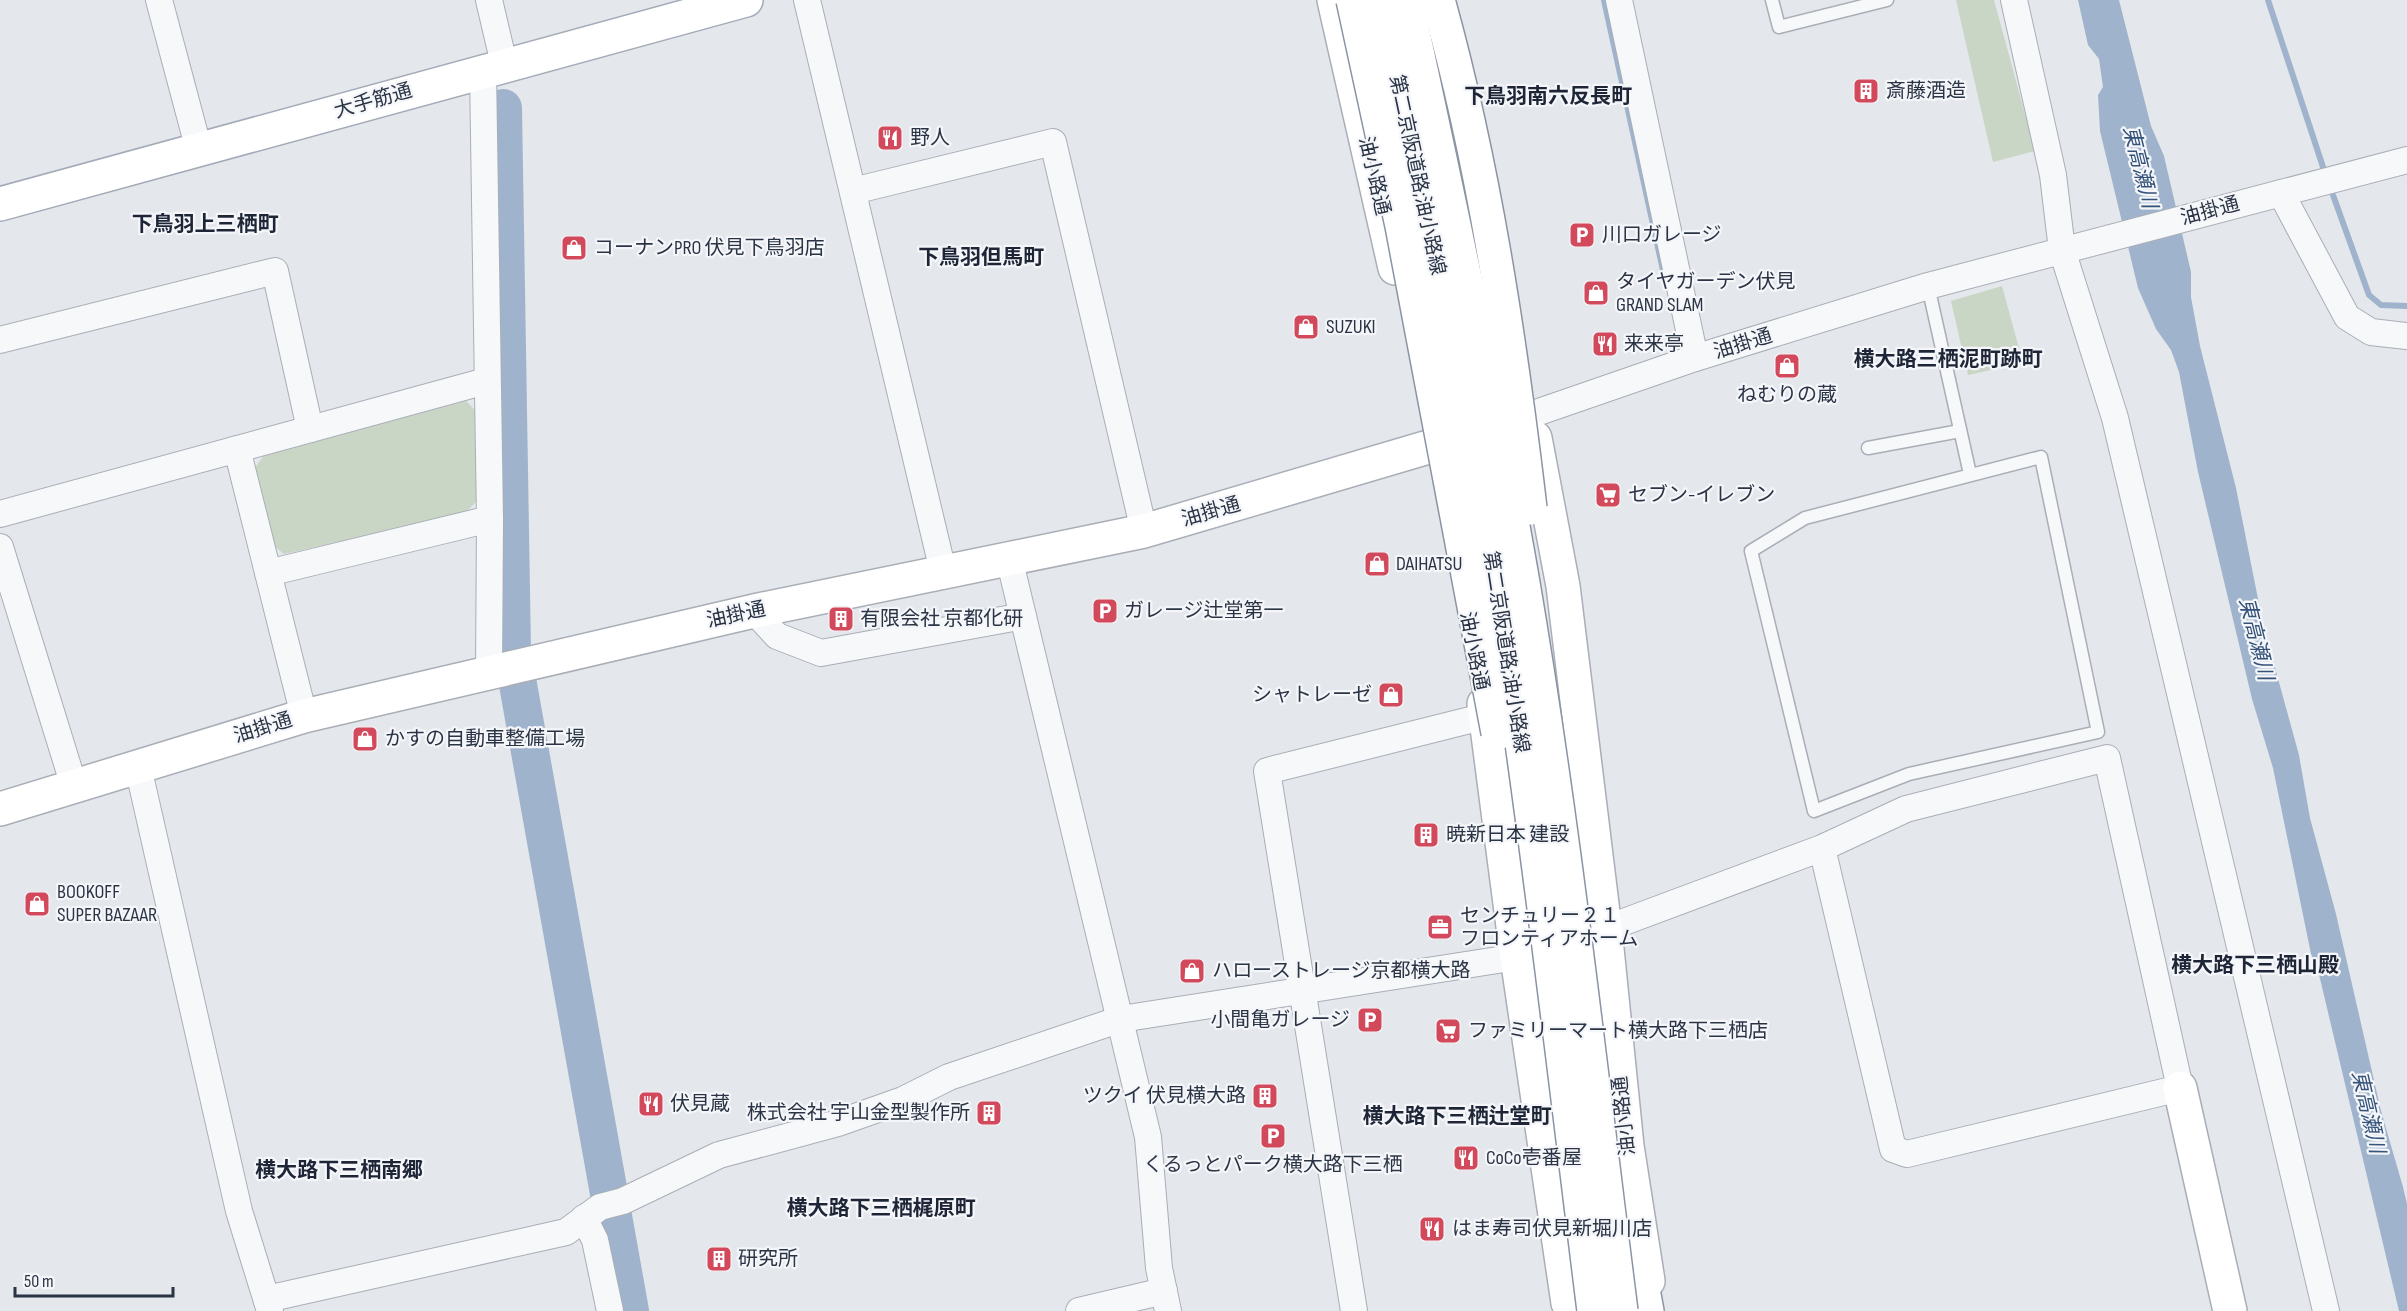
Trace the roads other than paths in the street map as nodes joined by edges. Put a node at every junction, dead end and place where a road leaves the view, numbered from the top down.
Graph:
1 (159, 0) edge
2 (489, 0) edge
3 (746, 0) edge
4 (807, 0) edge
5 (1334, 0) edge
6 (1353, 0) edge
7 (1378, 0) edge
8 (1406, 0) edge
9 (1437, 0) edge
10 (1619, 0) edge
11 (1773, 0) edge
12 (1887, 0) edge
13 (2014, 0) edge
14 (493, 68) junction
15 (200, 150) junction
16 (2407, 160) edge
17 (853, 191) junction
18 (2282, 193) junction
19 (0, 204) edge
20 (2062, 250) junction
21 (1928, 286) junction
22 (2407, 336) edge
23 (0, 340) edge
24 (1695, 358) junction
25 (486, 381) junction
26 (1530, 415) junction
27 (310, 429) junction
28 (1960, 431) junction
29 (1436, 446) junction
30 (1868, 448) dead end
31 (237, 449) junction
32 (1970, 474) junction
33 (0, 514) edge
34 (490, 519) junction
35 (1144, 531) junction
36 (0, 547) edge
37 (1010, 558) junction
38 (943, 571) junction
39 (268, 573) junction
40 (754, 611) junction
41 (1023, 616) junction
42 (506, 667) junction
43 (304, 716) junction
44 (1486, 716) junction
45 (138, 767) junction
46 (74, 786) junction
47 (0, 809) edge
48 (1822, 848) junction
49 (1605, 930) junction
50 (1517, 957) junction
51 (1304, 989) junction
52 (1121, 1018) junction
53 (2180, 1088) junction
54 (602, 1208) junction
55 (1166, 1301) edge
56 (269, 1305) edge
57 (610, 1311) edge
58 (1079, 1311) edge
59 (1354, 1311) edge
60 (1571, 1311) edge
61 (1594, 1311) edge
62 (1621, 1311) edge
63 (1647, 1311) edge
64 (1652, 1311) edge
65 (2230, 1311) edge
66 (2326, 1311) edge

1 - 15 street
2 - 14 street
3 - 14 main road, 大手筋通
4 - 17 street
5 - 29 main road, 油小路通
6 - 60 main road, bridge
7 - 61 main road, 第二京阪道路;油小路線, bridge
8 - 62 main road, 第二京阪道路;油小路線, bridge
9 - 26 main road, 油小路通
9 - 63 main road, bridge
10 - 24 street
11 - 12 lane
13 - 20 street
14 - 15 main road, 大手筋通
14 - 25 street
15 - 19 main road, 大手筋通
16 - 18 street, 油掛通
17 - 35 street
17 - 38 street
18 - 20 street, 油掛通
18 - 22 street
20 - 21 street, 油掛通
20 - 66 street
21 - 24 street, 油掛通
21 - 28 lane
23 - 27 street
24 - 26 street, 油掛通
25 - 27 street
25 - 34 street
26 - 29 main road, 油掛通
26 - 49 main road, 油小路通
27 - 31 street
28 - 30 lane
28 - 32 lane
29 - 35 main road, 油掛通
29 - 44 main road, 油小路通
31 - 33 street
31 - 39 street
32 - 32 lane
34 - 39 street
34 - 42 street
35 - 37 main road, 油掛通
36 - 46 street
37 - 38 main road, 油掛通
37 - 41 street
38 - 40 main road, 油掛通
39 - 43 street
40 - 41 street
40 - 42 main road, 油掛通
41 - 52 street
42 - 43 main road, 油掛通
43 - 45 main road, 油掛通
44 - 50 main road, 油小路通
44 - 51 street
45 - 46 main road, 油掛通
45 - 56 street
46 - 47 main road, 油掛通
48 - 49 street
48 - 53 street
48 - 53 street
49 - 50 street
49 - 64 main road, 油小路通
50 - 51 street
50 - 60 main road, 油小路通
51 - 52 street
51 - 59 street
52 - 54 street
52 - 55 street
53 - 65 main road
54 - 56 street
54 - 57 street
55 - 58 street

